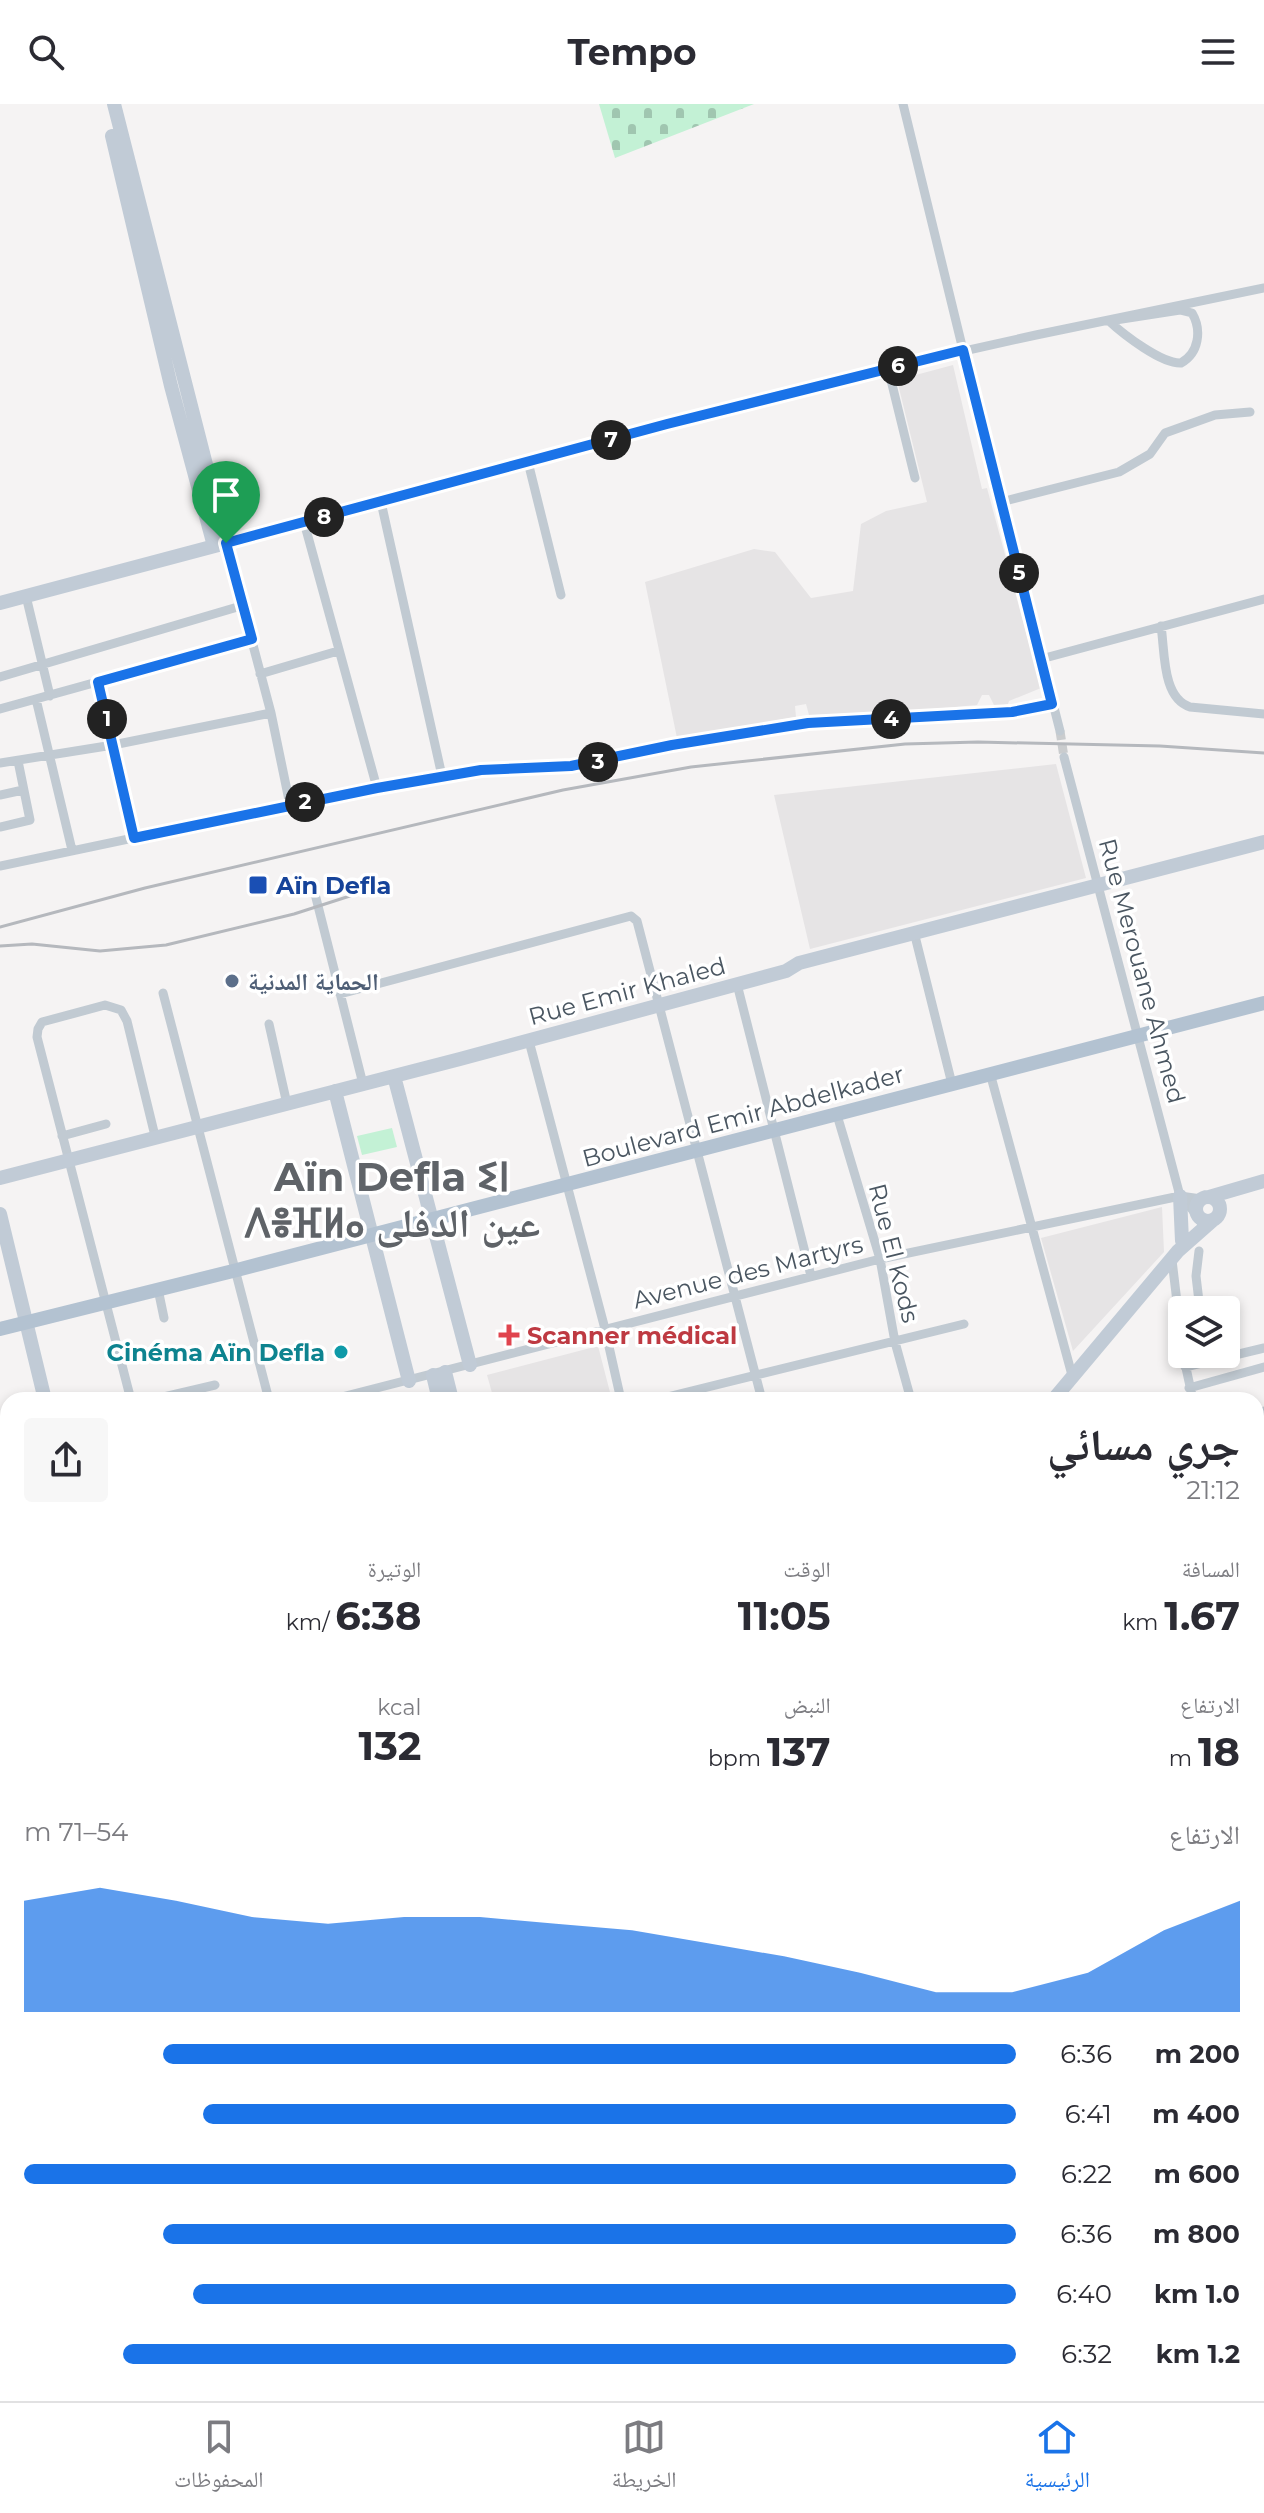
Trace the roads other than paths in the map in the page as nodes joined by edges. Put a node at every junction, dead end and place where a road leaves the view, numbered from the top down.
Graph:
1 (104, 104) edge
2 (114, 104) edge
3 (903, 104) edge
4 (1264, 288) edge
5 (1109, 321) junction
6 (963, 350) junction
7 (888, 368) junction
8 (1250, 412) dead end
9 (528, 462) junction
10 (915, 478) dead end
11 (381, 502) junction
12 (1001, 502) junction
13 (304, 522) junction
14 (220, 544) junction
15 (561, 595) dead end
16 (26, 596) junction
17 (1264, 599) edge
18 (0, 603) edge
19 (241, 606) junction
20 (1161, 626) junction
21 (252, 639) junction
22 (338, 651) junction
23 (1041, 659) junction
24 (43, 666) junction
25 (260, 674) junction
26 (0, 677) edge
27 (98, 682) junction
28 (50, 696) junction
29 (36, 699) junction
30 (1052, 704) junction
31 (0, 709) edge
32 (271, 713) junction
33 (1264, 714) edge
34 (1060, 731) tunnel mouth
35 (113, 745) junction
36 (47, 754) junction
37 (1064, 757) tunnel mouth
38 (18, 761) junction
39 (0, 763) edge
40 (442, 776) junction
41 (377, 788) junction
42 (23, 790) junction
43 (0, 795) edge
44 (290, 805) junction
45 (0, 827) edge
46 (134, 838) junction
47 (1264, 842) edge
48 (72, 850) junction
49 (0, 866) edge
50 (1098, 886) junction
51 (314, 890) dead end
52 (914, 932) junction
53 (737, 984) junction
54 (163, 993) dead end
55 (340, 994) junction
56 (1264, 1003) edge
57 (658, 1006) junction
58 (269, 1024) dead end
59 (1139, 1034) junction
60 (529, 1041) junction
61 (990, 1073) junction
62 (394, 1076) junction
63 (363, 1084) junction
64 (952, 1084) junction
65 (335, 1091) junction
66 (287, 1104) junction
67 (837, 1115) junction
68 (106, 1124) dead end
69 (197, 1126) junction
70 (775, 1129) junction
71 (62, 1136) junction
72 (155, 1136) junction
73 (697, 1152) junction
74 (68, 1160) junction
75 (0, 1178) edge
76 (1264, 1181) edge
77 (566, 1185) junction
78 (1180, 1196) junction
79 (1205, 1198) junction
80 (0, 1214) edge
81 (1207, 1216) junction
82 (430, 1219) junction
83 (1031, 1228) junction
84 (372, 1234) junction
85 (1177, 1251) junction
86 (1199, 1251) dead end
87 (880, 1259) junction
88 (237, 1270) junction
89 (811, 1276) junction
90 (158, 1289) junction
91 (734, 1296) junction
92 (1179, 1296) edge
93 (1198, 1296) edge
94 (105, 1302) junction
95 (164, 1318) dead end
96 (25, 1323) junction
97 (964, 1324) dead end
98 (0, 1329) edge
99 (605, 1329) junction
100 (895, 1342) junction
101 (1264, 1348) edge
102 (1240, 1352) edge
103 (470, 1365) junction
104 (1264, 1367) edge
105 (1185, 1368) edge
106 (439, 1374) junction
107 (754, 1375) junction
108 (1072, 1375) junction
109 (409, 1381) junction
110 (215, 1385) dead end
111 (1189, 1388) junction
112 (43, 1392) edge
113 (129, 1392) edge
114 (185, 1392) edge
115 (267, 1392) edge
116 (363, 1392) edge
117 (439, 1392) edge
118 (448, 1392) edge
119 (619, 1392) edge
120 (696, 1392) edge
121 (759, 1392) edge
122 (909, 1392) edge
123 (1059, 1392) edge
124 (1190, 1392) edge

1 - 14 street
2 - 14 street
3 - 6 street
4 - 5 street
5 - 5 street
5 - 6 street
6 - 7 street
6 - 12 street
7 - 9 street
7 - 10 street
8 - 12 street
9 - 11 street
9 - 15 street
11 - 13 street
11 - 40 street
12 - 23 street
13 - 14 street
13 - 22 street
14 - 16 street
14 - 19 street
16 - 18 street
16 - 24 street
17 - 20 street
19 - 21 street
19 - 24 street
20 - 23 street
20 - 33 street
21 - 25 street
21 - 27 street
22 - 25 street
22 - 41 street
23 - 30 street
24 - 26 street
24 - 28 street
25 - 32 street
27 - 28 street
27 - 35 street
28 - 29 street
29 - 31 street
29 - 36 street
30 - 34 street
30 - 40 street
32 - 35 street
32 - 44 street
35 - 36 street
35 - 46 street
36 - 38 street
36 - 48 street
37 - 50 street, Rue Merouane Ahmed
38 - 39 street
38 - 42 street
40 - 41 street
41 - 44 street
42 - 43 street
42 - 45 street
44 - 46 street
46 - 48 street
47 - 50 street, Rue Emir Khaled
48 - 49 street
50 - 52 street, Rue Emir Khaled
50 - 59 street, Rue Merouane Ahmed
51 - 55 street
52 - 53 street, Rue Emir Khaled
52 - 64 street
53 - 57 street, Rue Emir Khaled
53 - 70 street
54 - 69 street
55 - 57 street
55 - 63 street
56 - 59 main road, Boulevard Emir Abdelkader
57 - 60 street, Rue Emir Khaled
57 - 73 street
58 - 66 street
59 - 61 main road, Boulevard Emir Abdelkader
59 - 78 street, Rue Merouane Ahmed
60 - 62 street, Rue Emir Khaled
60 - 77 street
61 - 64 main road, Boulevard Emir Abdelkader
61 - 83 street
62 - 63 street, Rue Emir Khaled
62 - 82 street
63 - 65 street, Rue Emir Khaled
64 - 67 main road, Boulevard Emir Abdelkader
65 - 66 street, Rue Emir Khaled
65 - 84 street
66 - 69 street, Rue Emir Khaled
67 - 70 main road, Boulevard Emir Abdelkader
67 - 87 street, Rue El Kods
68 - 71 street
69 - 72 street, Rue Emir Khaled
69 - 88 street
70 - 73 main road, Boulevard Emir Abdelkader
70 - 89 street
71 - 72 street
71 - 74 street
72 - 74 street, Rue Emir Khaled
73 - 77 main road, Boulevard Emir Abdelkader
73 - 91 street
74 - 75 street, Rue Emir Khaled
74 - 94 street
76 - 79 street
76 - 81 street
77 - 82 main road, Boulevard Emir Abdelkader
77 - 99 street
78 - 79 street, Avenue des Martyrs
78 - 81 street
78 - 83 street, Avenue des Martyrs
78 - 85 street
79 - 81 street
79 - 81 street
80 - 96 street
81 - 85 street
82 - 84 main road, Boulevard Emir Abdelkader
82 - 103 street
83 - 87 street, Avenue des Martyrs
83 - 108 street
84 - 88 main road, Boulevard Emir Abdelkader
84 - 109 street
85 - 92 street
85 - 108 street
86 - 93 street
87 - 89 street, Avenue des Martyrs
87 - 100 street, Rue El Kods
88 - 90 main road, Boulevard Emir Abdelkader
88 - 115 street
89 - 91 street, Avenue des Martyrs
90 - 94 main road, Boulevard Emir Abdelkader
90 - 95 street
91 - 99 street, Avenue des Martyrs
91 - 107 street
94 - 96 main road, Boulevard Emir Abdelkader
94 - 113 street
96 - 98 main road, Boulevard Emir Abdelkader
96 - 112 street
97 - 100 street
99 - 103 street, Avenue des Martyrs
99 - 119 street
100 - 107 street
100 - 122 street, Rue El Kods
101 - 102 street
103 - 106 street, Avenue des Martyrs
104 - 111 street
105 - 111 street
106 - 109 street, Avenue des Martyrs
106 - 117 street
106 - 118 street
107 - 120 street
107 - 121 street
108 - 123 street
109 - 116 street, Avenue des Martyrs
110 - 114 street
111 - 124 street

